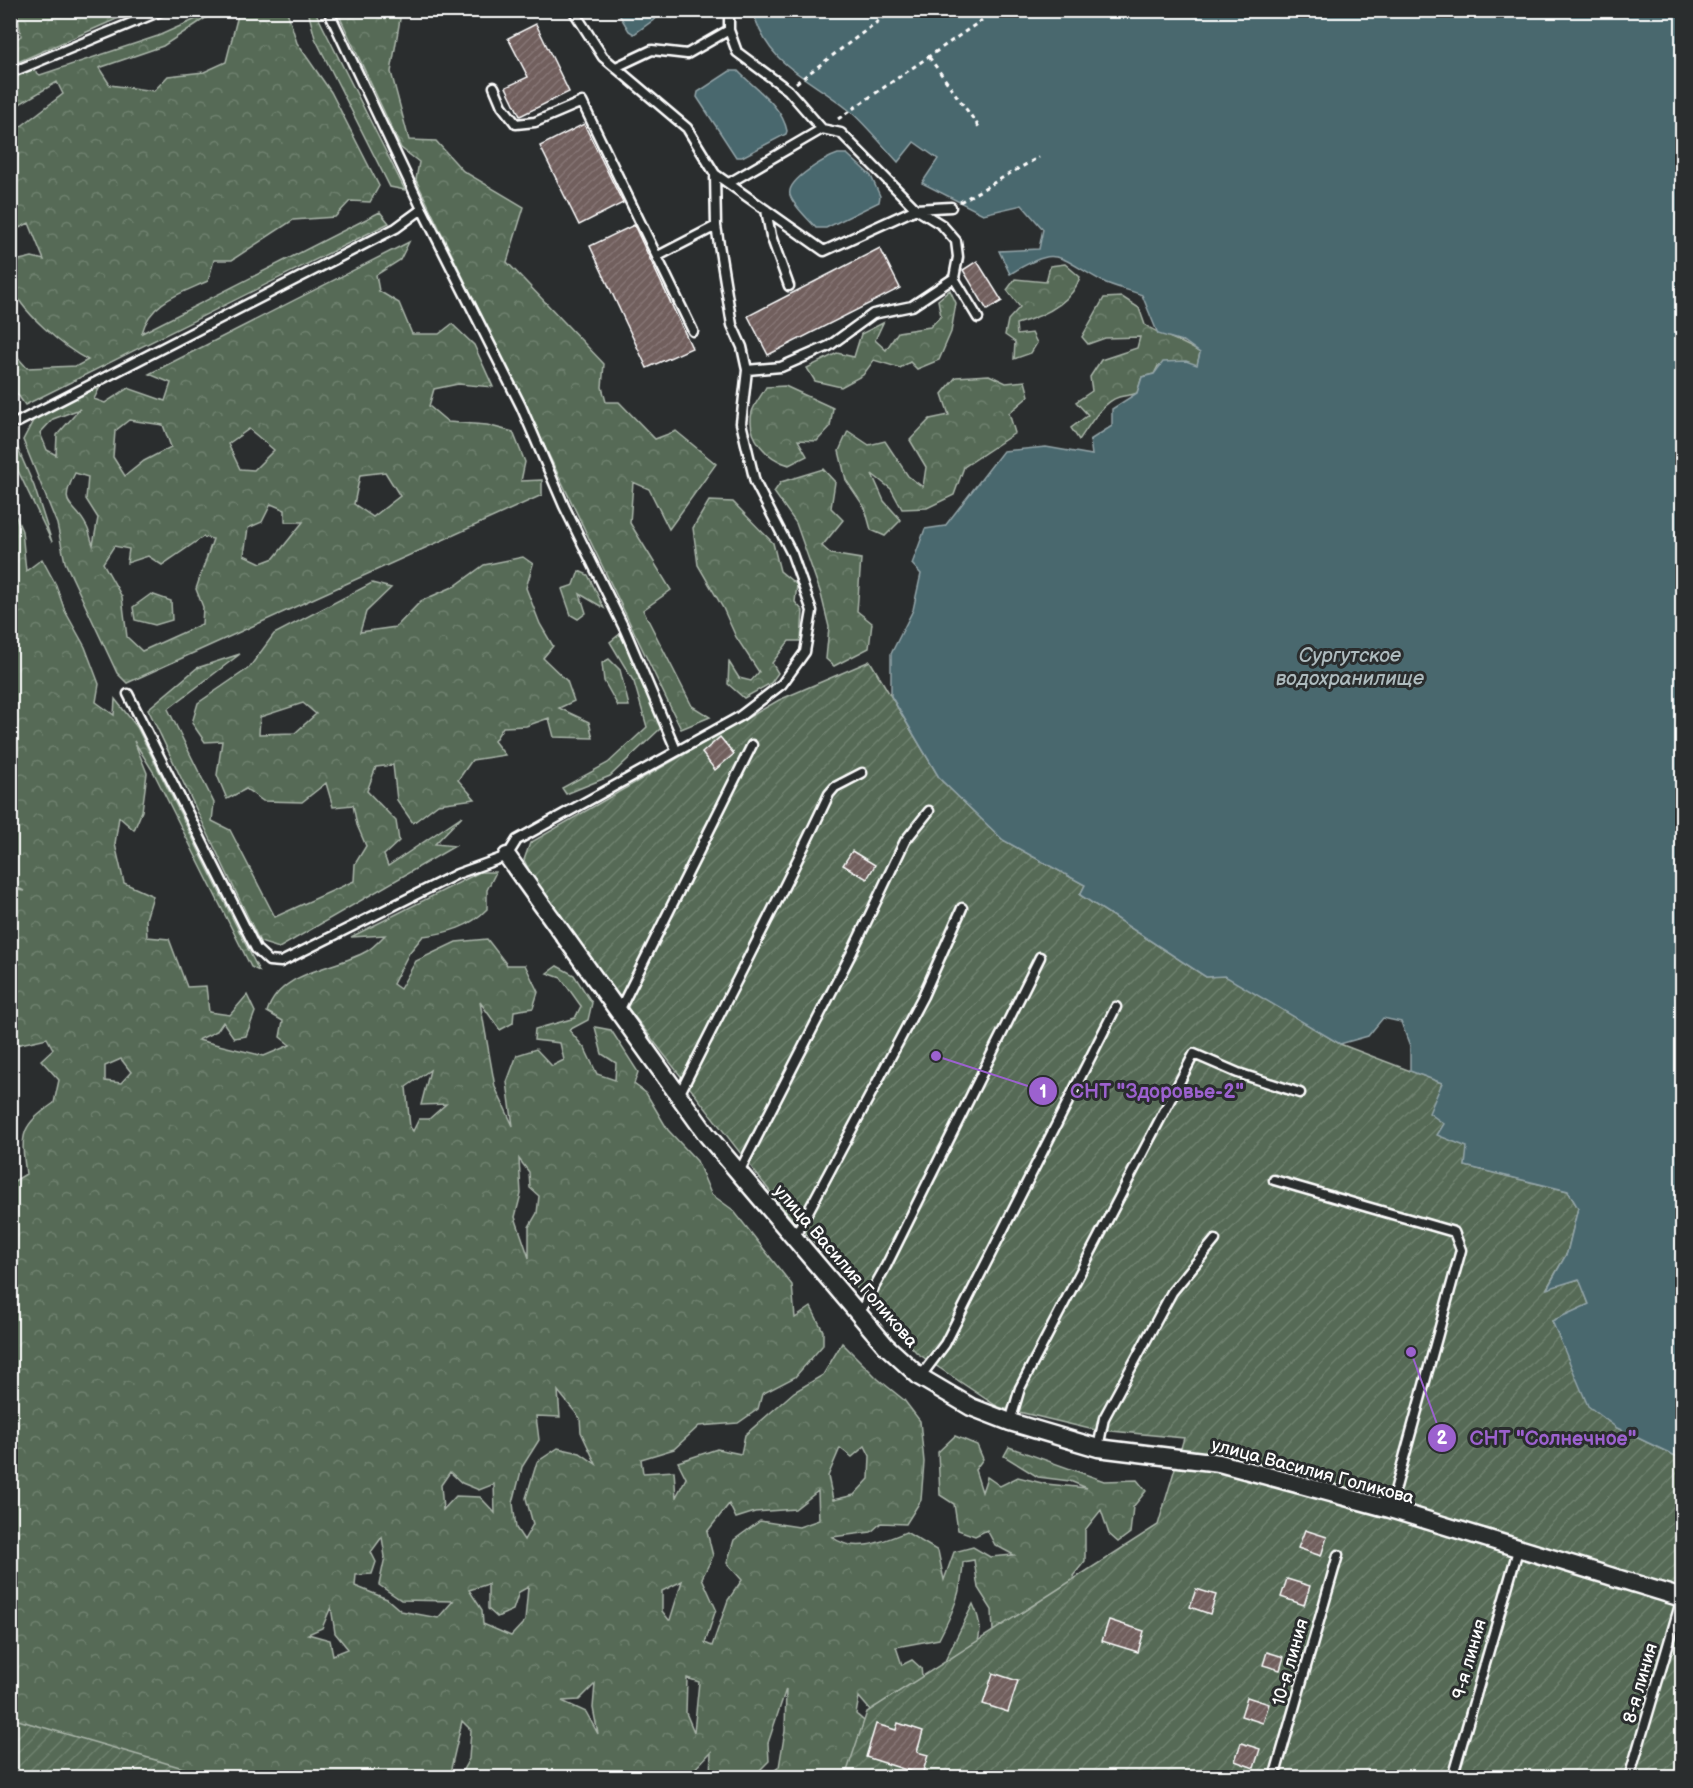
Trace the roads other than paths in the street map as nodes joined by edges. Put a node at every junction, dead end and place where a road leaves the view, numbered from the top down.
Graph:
1 (163, 10) edge
2 (328, 10) edge
3 (573, 10) edge
4 (729, 10) edge
5 (729, 30) junction
6 (616, 67) junction
7 (10, 74) edge
8 (494, 87) dead end
9 (822, 129) junction
10 (715, 174) junction
11 (729, 183) junction
12 (951, 207) road end
13 (422, 209) junction
14 (916, 209) junction
15 (766, 210) junction
16 (716, 226) junction
17 (658, 256) junction
18 (954, 278) junction
19 (789, 286) dead end
20 (978, 318) dead end
21 (693, 331) dead end
22 (747, 370) junction
23 (18, 422) dead end
24 (128, 694) dead end
25 (752, 745) dead end
26 (676, 750) junction
27 (862, 773) dead end
28 (929, 811) dead end
29 (507, 856) junction
30 (962, 908) dead end
31 (1040, 957) dead end
32 (1116, 1007) dead end
33 (618, 1014) junction
34 (1300, 1093) dead end
35 (678, 1098) junction
36 (739, 1172) junction
37 (1274, 1180) dead end
38 (794, 1238) junction
39 (1215, 1239) dead end
40 (859, 1315) junction
41 (920, 1377) junction
42 (1010, 1422) junction
43 (1098, 1448) junction
44 (1390, 1509) junction
45 (1518, 1550) junction
46 (1338, 1555) dead end
47 (1682, 1598) edge
48 (1274, 1778) edge
49 (1452, 1778) edge
50 (1629, 1778) edge

1 - 7 lane
2 - 13 lane
3 - 6 lane
4 - 5 lane
5 - 6 lane
5 - 9 lane
6 - 10 lane
8 - 17 lane
9 - 11 lane
9 - 14 lane
10 - 11 lane
10 - 16 lane
11 - 15 lane
12 - 14 lane
13 - 23 lane
13 - 26 lane
14 - 15 lane
14 - 18 lane
15 - 19 lane
16 - 17 lane
16 - 22 lane
17 - 21 lane
18 - 20 lane
18 - 22 lane
22 - 26 lane
24 - 29 lane
25 - 33 lane
26 - 29 lane
27 - 35 lane
28 - 36 lane
29 - 33 street, улица Василия Голикова
30 - 38 lane
31 - 40 lane
32 - 41 lane
33 - 35 street, улица Василия Голикова
34 - 42 lane
35 - 36 street, улица Василия Голикова
36 - 38 street, улица Василия Голикова
37 - 44 lane
38 - 40 street, улица Василия Голикова
39 - 43 lane
40 - 41 street, улица Василия Голикова
41 - 42 street, улица Василия Голикова
42 - 43 street, улица Василия Голикова
43 - 44 street, улица Василия Голикова
44 - 45 street, улица Василия Голикова
45 - 47 street, улица Василия Голикова
45 - 49 lane, 9-я линия
46 - 48 lane, 10-я линия
47 - 50 lane, 8-я линия

